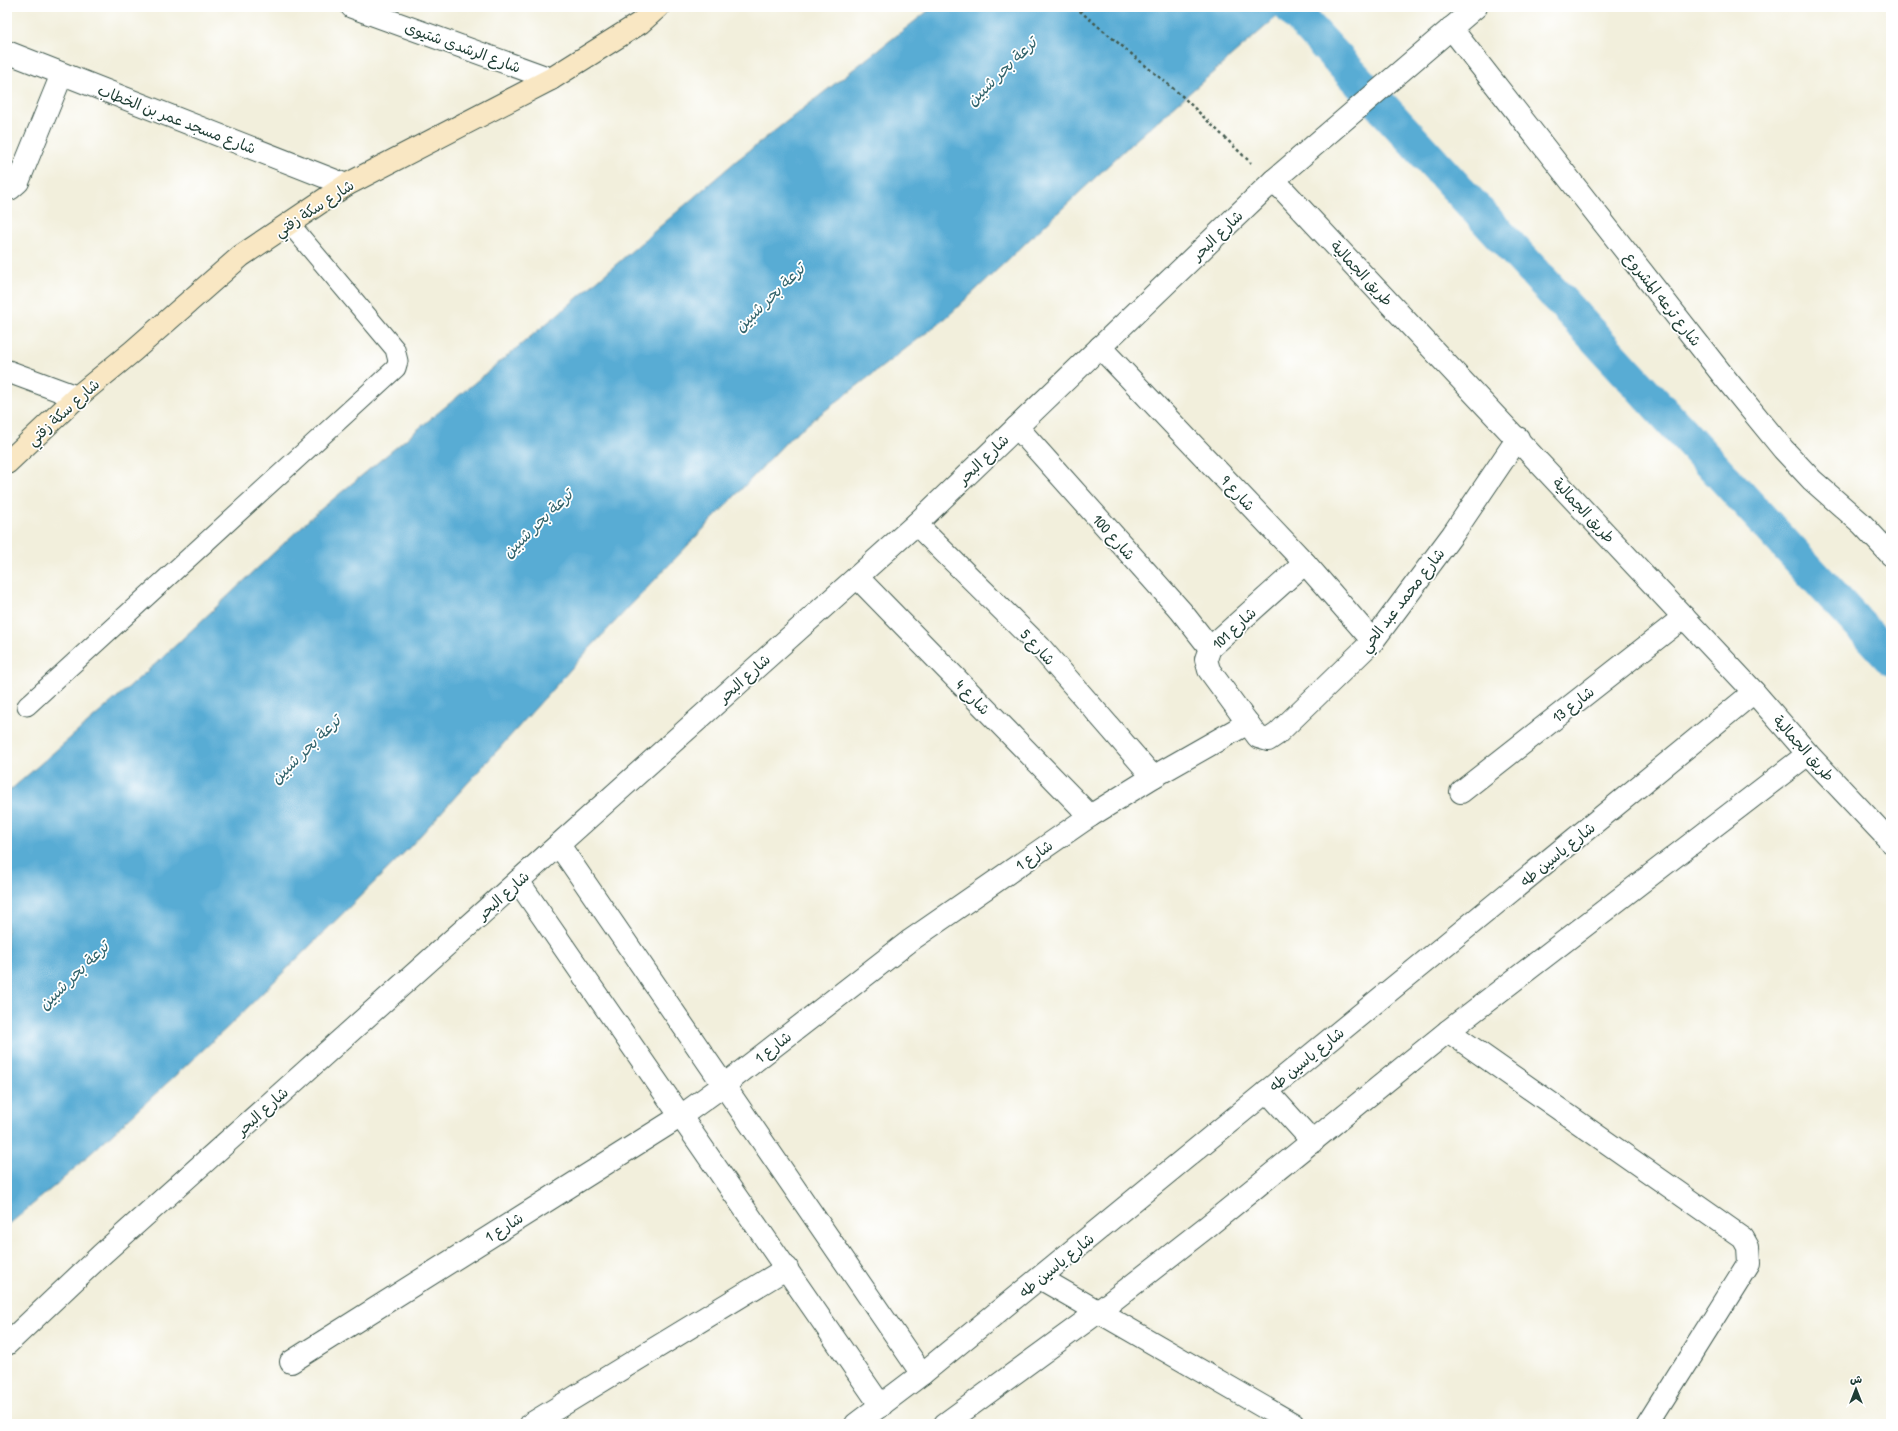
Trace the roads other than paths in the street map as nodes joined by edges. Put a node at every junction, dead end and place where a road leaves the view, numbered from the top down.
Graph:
1 (352, 7) edge
2 (658, 7) edge
3 (1476, 7) edge
4 (1451, 28) junction
5 (7, 52) edge
6 (62, 74) junction
7 (551, 79) junction
8 (1273, 181) junction
9 (346, 185) junction
10 (7, 189) edge
11 (289, 224) junction
12 (1100, 347) junction
13 (7, 371) edge
14 (77, 397) junction
15 (1016, 427) junction
16 (1518, 438) junction
17 (7, 463) edge
18 (916, 524) junction
19 (1891, 555) edge
20 (1305, 563) junction
21 (857, 577) junction
22 (1684, 617) junction
23 (1374, 641) junction
24 (1210, 648) junction
25 (1761, 699) junction
26 (27, 706) dead end
27 (1248, 723) junction
28 (1801, 746) junction
29 (1153, 777) junction
30 (1461, 792) dead end
31 (1090, 816) junction
32 (1891, 842) edge
33 (558, 845) junction
34 (518, 881) junction
35 (1448, 1031) junction
36 (721, 1087) junction
37 (1267, 1091) junction
38 (685, 1113) junction
39 (1313, 1142) junction
40 (787, 1268) junction
41 (1040, 1278) junction
42 (1098, 1312) junction
43 (7, 1344) edge
44 (291, 1362) dead end
45 (922, 1374) junction
46 (881, 1406) junction
47 (531, 1424) edge
48 (856, 1424) edge
49 (945, 1424) edge
50 (1293, 1424) edge
51 (1648, 1424) edge

1 - 7 street, شارع الرشدى شتيوى
2 - 7 main road, شارع سكة زفتي
3 - 4 street, شارع البحر
4 - 8 street, شارع البحر
4 - 19 street, شارع ترعه المشروع
5 - 6 street, شارع مسجد عمر بن الخطاب
6 - 9 street, شارع مسجد عمر بن الخطاب
6 - 10 street
7 - 9 main road, شارع سكة زفتي
8 - 12 street, شارع البحر
8 - 16 street, طريق الجمالية
9 - 11 main road, شارع سكة زفتي
11 - 14 main road, شارع سكة زفتي
11 - 26 lane
12 - 15 street, شارع البحر
12 - 20 street, شارع 9
13 - 14 street
14 - 17 main road, شارع سكة زفتي
15 - 18 street, شارع البحر
15 - 24 street, شارع 100
16 - 22 street, طريق الجمالية
16 - 23 street, شارع محمد عبد الحي
18 - 21 street, شارع البحر
18 - 29 street, شارع 5
20 - 23 street, شارع 9
20 - 24 street, شارع 101
21 - 31 street, شارع 4
21 - 33 street, شارع البحر
22 - 25 street, طريق الجمالية
22 - 30 street, شارع 13
23 - 27 street, شارع محمد عبد الحي
24 - 27 street, شارع 101
25 - 28 street, طريق الجمالية
25 - 37 street, شارع ياسين طه
27 - 29 street, شارع 1
28 - 32 street, طريق الجمالية
28 - 35 street
29 - 31 street, شارع 1
31 - 36 street, شارع 1
33 - 34 street, شارع البحر
33 - 36 street
34 - 38 street
34 - 43 street, شارع البحر
35 - 39 street
35 - 51 street
36 - 38 street, شارع 1
36 - 45 street
37 - 39 street
37 - 41 street, شارع ياسين طه
38 - 40 street
38 - 44 street, شارع 1
39 - 42 street
40 - 46 street
40 - 47 street
41 - 42 street
41 - 45 street, شارع ياسين طه
42 - 49 street
42 - 50 street
45 - 46 street, شارع ياسين طه
46 - 48 street, شارع ياسين طه

